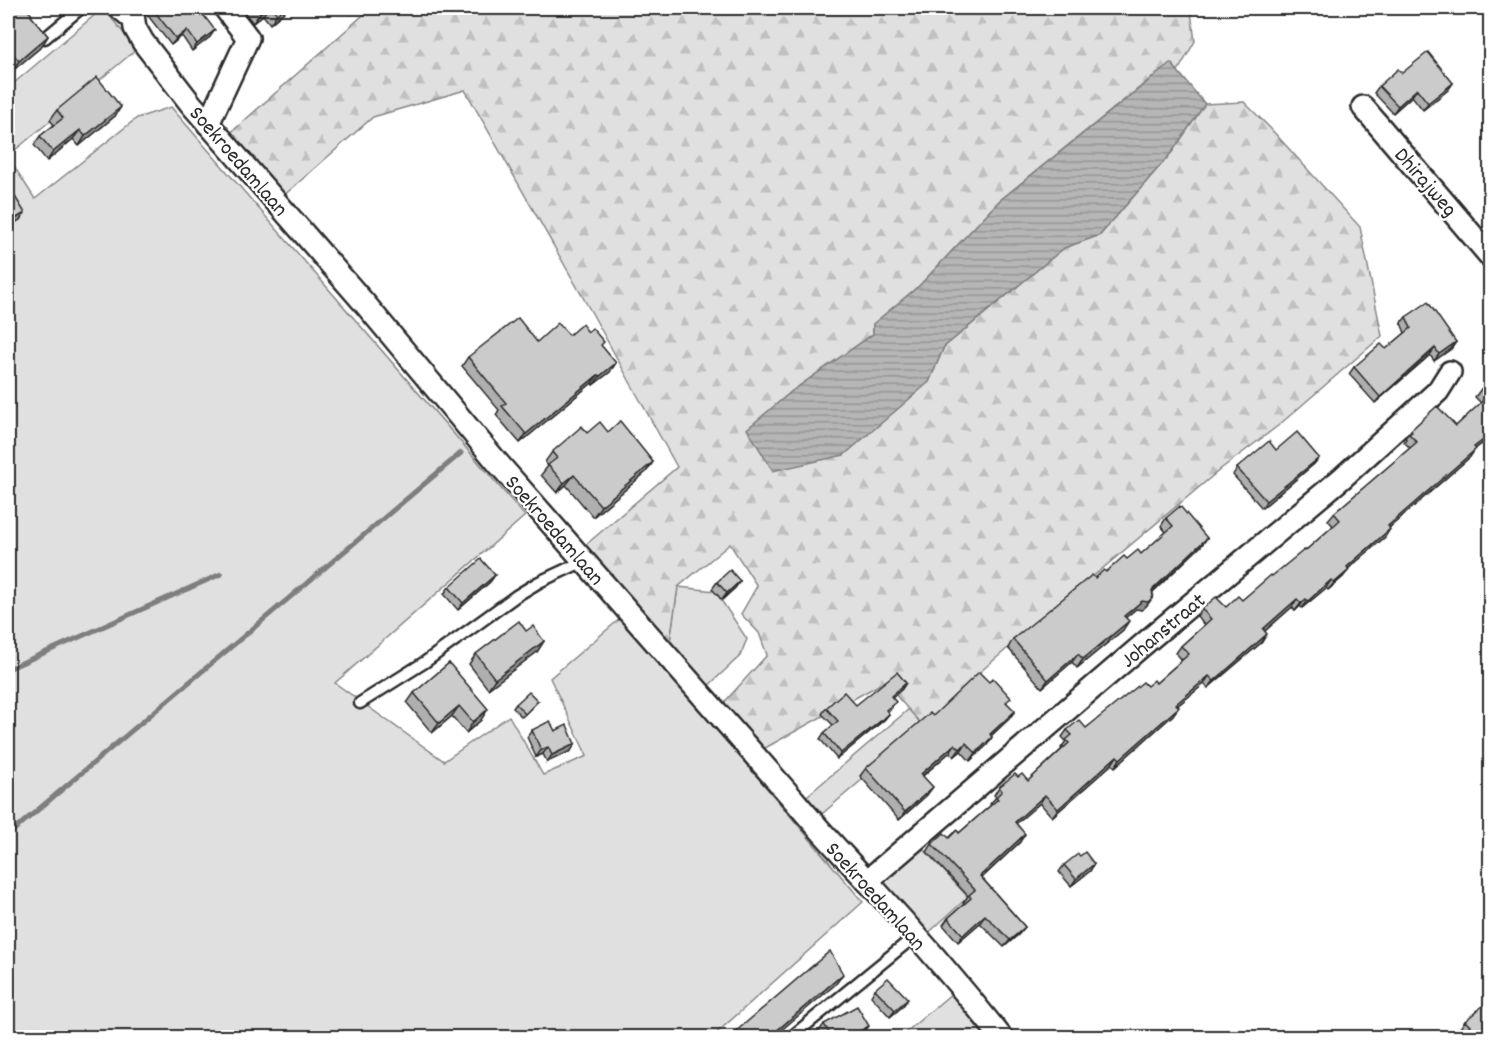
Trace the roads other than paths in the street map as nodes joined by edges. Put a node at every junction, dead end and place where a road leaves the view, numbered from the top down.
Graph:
1 (81, 8) edge
2 (111, 8) edge
3 (132, 8) edge
4 (225, 8) edge
5 (135, 28) junction
6 (45, 38) edge
7 (1363, 107) dead end
8 (208, 124) junction
9 (1491, 256) edge
10 (1450, 372) dead end
11 (584, 561) junction
12 (360, 703) dead end
13 (867, 881) junction
14 (915, 936) junction
15 (790, 1038) edge
16 (1002, 1038) edge

1 - 6 lane
2 - 5 lane
3 - 5 street, Soekroedamlaan
4 - 8 street
5 - 8 street, Soekroedamlaan
7 - 9 street, Dhirajweg
8 - 11 street, Soekroedamlaan
10 - 13 street, Johanstraat
11 - 12 lane
11 - 13 street, Soekroedamlaan
13 - 14 street, Soekroedamlaan
14 - 15 lane
14 - 16 street, Soekroedamlaan

